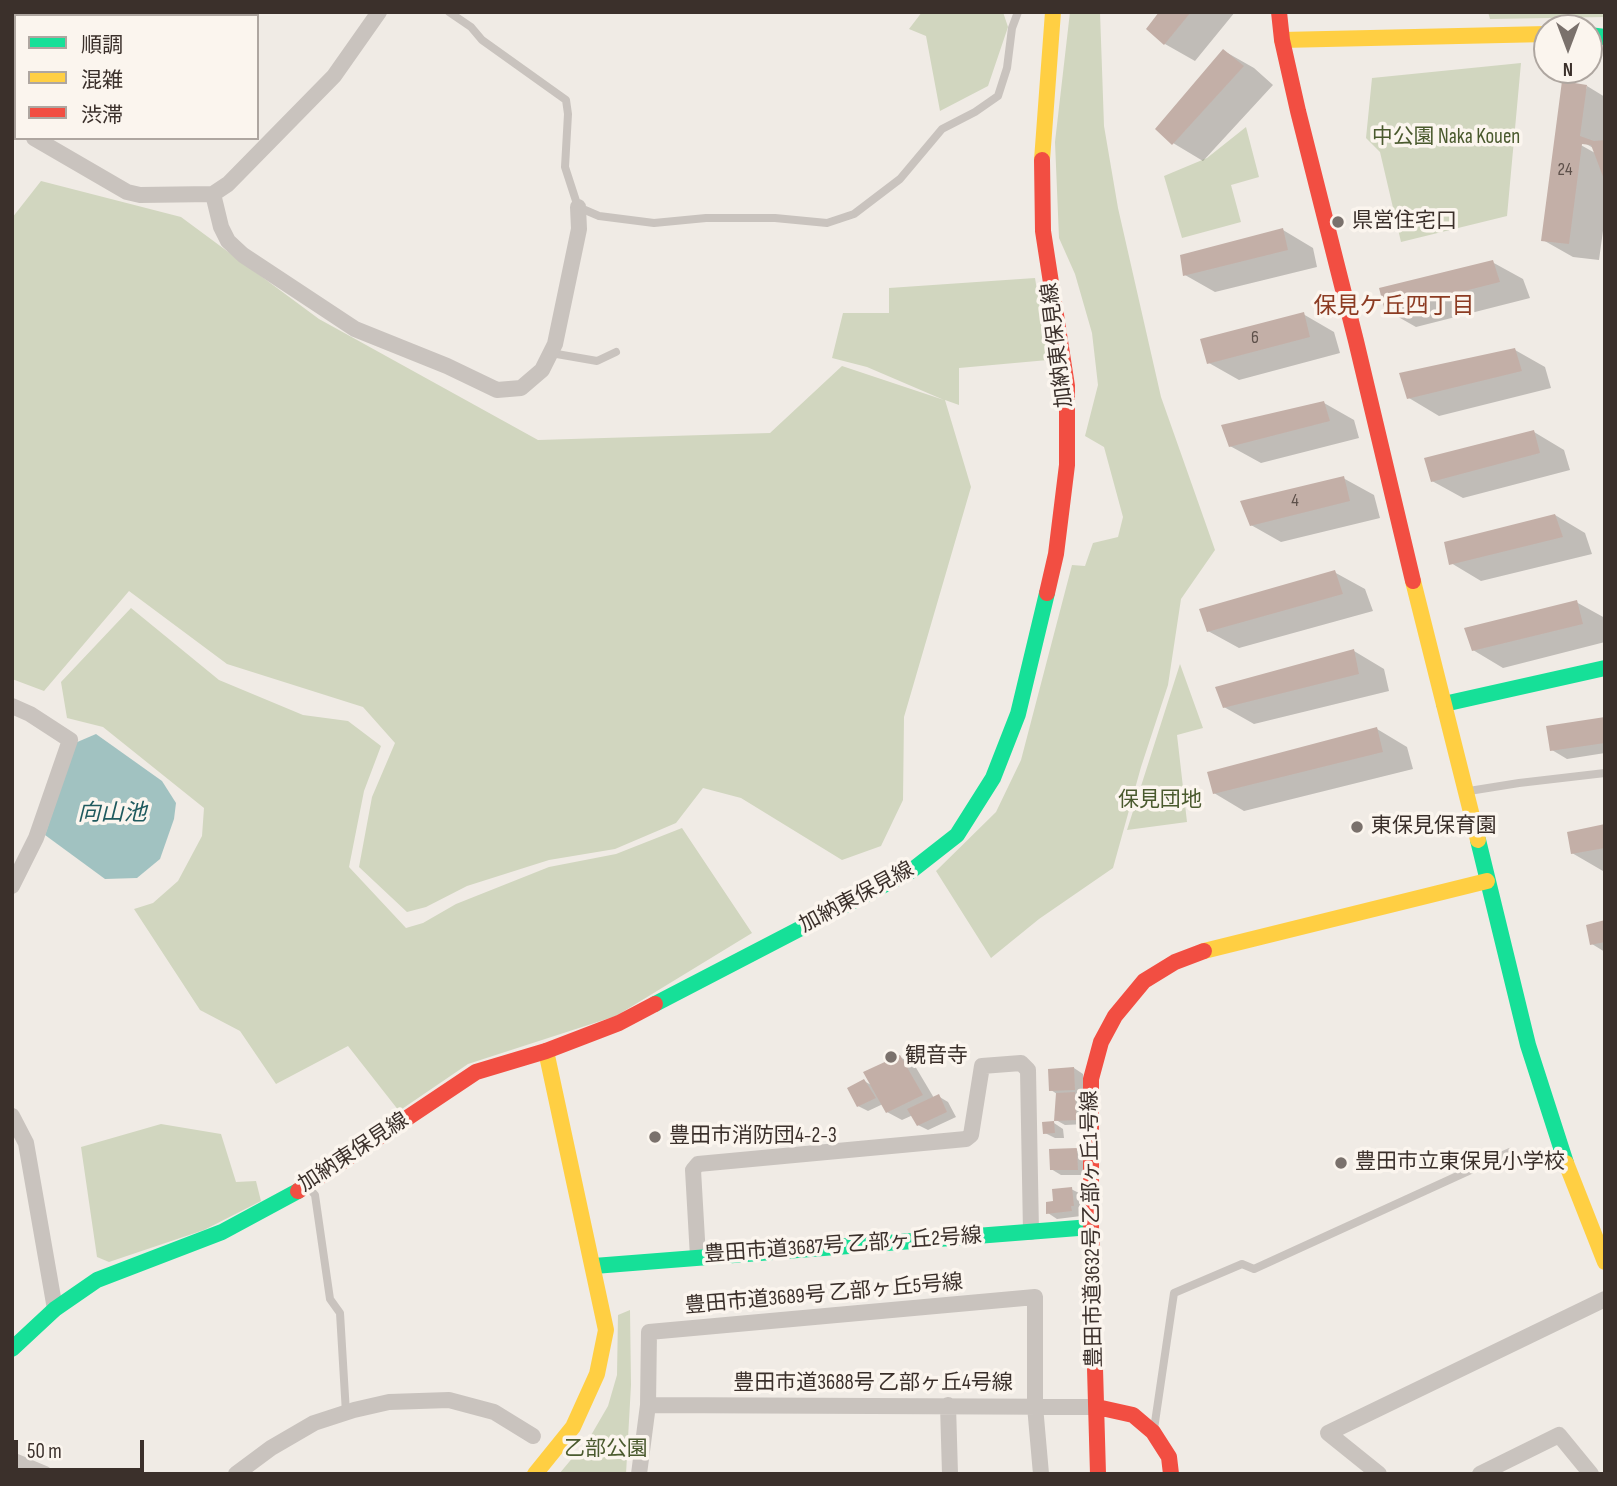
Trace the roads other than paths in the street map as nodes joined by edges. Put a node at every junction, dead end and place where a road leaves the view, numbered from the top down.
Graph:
1 (379, 12) edge
2 (449, 12) edge
3 (1018, 12) edge
4 (1053, 12) edge
5 (1279, 12) edge
6 (1533, 34) edge
7 (1282, 40) junction
8 (37, 140) edge
9 (214, 194) junction
10 (578, 207) junction
11 (616, 352) dead end
12 (551, 353) junction
13 (1605, 668) edge
14 (1444, 704) junction
15 (12, 706) edge
16 (1605, 773) edge
17 (1466, 792) junction
18 (1487, 881) junction
19 (12, 886) edge
20 (546, 1051) junction
21 (12, 1116) edge
22 (1510, 1152) dead end
23 (307, 1186) junction
24 (1091, 1227) junction
25 (1031, 1232) junction
26 (698, 1257) junction
27 (1605, 1262) edge
28 (594, 1266) junction
29 (1605, 1299) edge
30 (55, 1309) junction
31 (12, 1349) edge
32 (648, 1405) junction
33 (948, 1405) junction
34 (1035, 1406) junction
35 (1097, 1407) junction
36 (346, 1413) junction
37 (1153, 1432) junction
38 (533, 1436) dead end
39 (12, 1460) edge
40 (45, 1474) edge
41 (236, 1474) edge
42 (535, 1474) edge
43 (639, 1474) edge
44 (950, 1474) edge
45 (1041, 1474) edge
46 (1098, 1474) edge
47 (1171, 1474) edge
48 (1379, 1474) edge
49 (1480, 1474) edge
50 (1591, 1474) edge

1 - 9 street
2 - 10 lane
3 - 10 lane
4 - 20 street, 加納東保見線
5 - 7 street
6 - 7 street
7 - 14 street
8 - 9 street
9 - 12 street
10 - 12 street
11 - 12 lane
13 - 14 street
14 - 17 street
15 - 19 street
16 - 17 lane
17 - 18 street
18 - 24 street, 豊田市道3632号 乙部ヶ丘1号線
18 - 27 street
20 - 23 street, 加納東保見線
20 - 28 street
21 - 30 street
22 - 37 lane
23 - 30 street, 加納東保見線
23 - 36 lane
24 - 25 street, 豊田市道3687号 乙部ヶ丘2号線
24 - 35 street, 豊田市道3632号 乙部ヶ丘1号線
25 - 26 street, 豊田市道3687号 乙部ヶ丘2号線
25 - 26 street
26 - 28 street, 豊田市道3687号 乙部ヶ丘2号線
28 - 42 street
29 - 48 street
30 - 31 street, 加納東保見線
32 - 33 street, 豊田市道3688号 乙部ヶ丘4号線
32 - 34 street, 豊田市道3689号 乙部ヶ丘5号線
32 - 43 street, 豊田市道3689号 乙部ヶ丘5号線
33 - 34 street, 豊田市道3688号 乙部ヶ丘4号線
33 - 44 street
34 - 35 street, 豊田市道3688号 乙部ヶ丘4号線
34 - 45 street
35 - 37 street
35 - 46 street, 豊田市道3632号 乙部ヶ丘1号線
36 - 38 street
36 - 41 street
37 - 47 street
39 - 40 street
49 - 50 street

